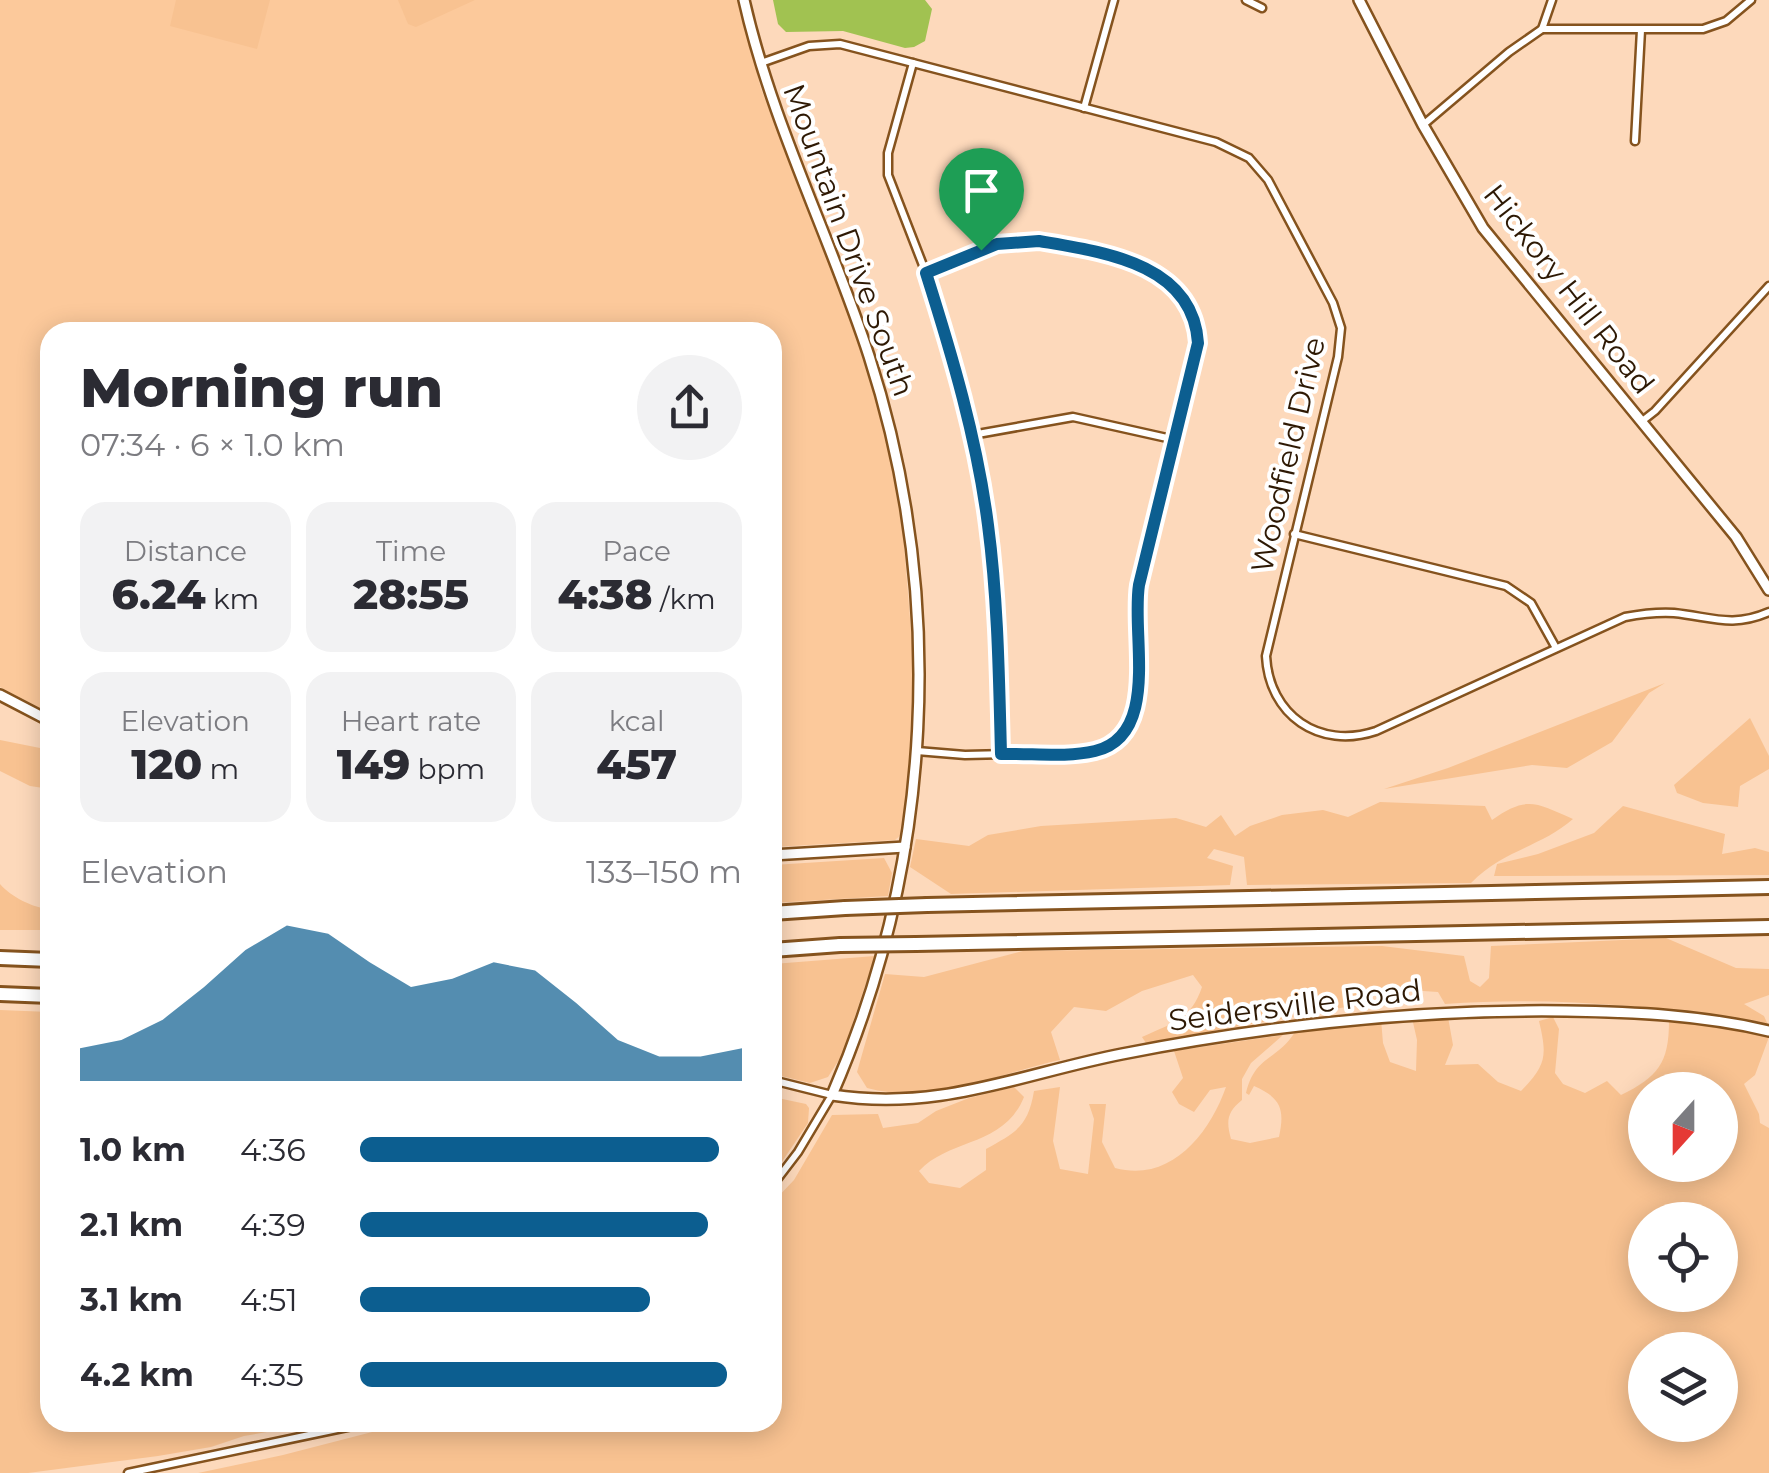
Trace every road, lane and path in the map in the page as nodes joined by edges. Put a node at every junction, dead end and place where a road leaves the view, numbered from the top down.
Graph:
1 (744, 0) edge
2 (1114, 0) edge
3 (1246, 0) edge
4 (1360, 0) edge
5 (1552, 0) edge
6 (1751, 0) edge
7 (1262, 8) dead end
8 (1542, 29) junction
9 (1641, 30) junction
10 (913, 62) junction
11 (760, 63) junction
12 (1084, 108) junction
13 (1423, 125) junction
14 (1636, 140) dead end
15 (926, 273) junction
16 (1769, 286) edge
17 (1642, 422) junction
18 (972, 435) junction
19 (1176, 440) junction
20 (1294, 534) junction
21 (1769, 590) edge
22 (1769, 612) edge
23 (1556, 648) junction
24 (0, 695) edge
25 (40, 716) edge
26 (918, 751) junction
27 (1001, 754) junction
28 (905, 847) junction
29 (782, 854) edge
30 (1769, 887) edge
31 (782, 912) edge
32 (1769, 927) edge
33 (782, 949) edge
34 (0, 958) edge
35 (40, 960) edge
36 (0, 994) edge
37 (40, 996) edge
38 (1769, 1030) edge
39 (782, 1082) edge
40 (832, 1095) junction
41 (782, 1173) edge
42 (324, 1432) edge
43 (128, 1473) edge

1 - 11 street, Mountain Drive South
2 - 12 street
3 - 7 street
4 - 13 street, Hickory Hill Road
5 - 8 street
6 - 9 street
8 - 9 street
8 - 13 street
9 - 14 street
10 - 11 street, Woodfield Drive
10 - 12 street, Woodfield Drive
10 - 15 street
11 - 26 street, Mountain Drive South
12 - 20 street, Woodfield Drive
13 - 17 street, Hickory Hill Road
15 - 18 street
15 - 19 street
16 - 17 street
17 - 21 street, Hickory Hill Road
18 - 19 street
18 - 27 street
19 - 27 street
20 - 23 street
20 - 23 street, Woodfield Drive
22 - 23 street, Woodfield Drive
24 - 25 street
26 - 27 street
26 - 28 street, Mountain Drive South
28 - 29 street
28 - 40 street, Mountain Drive South
30 - 31 highway, bridge
32 - 33 highway, bridge
34 - 35 highway
36 - 37 highway
38 - 40 street, Seidersville Road
39 - 40 street
40 - 41 street, Mountain Drive South
42 - 43 street

